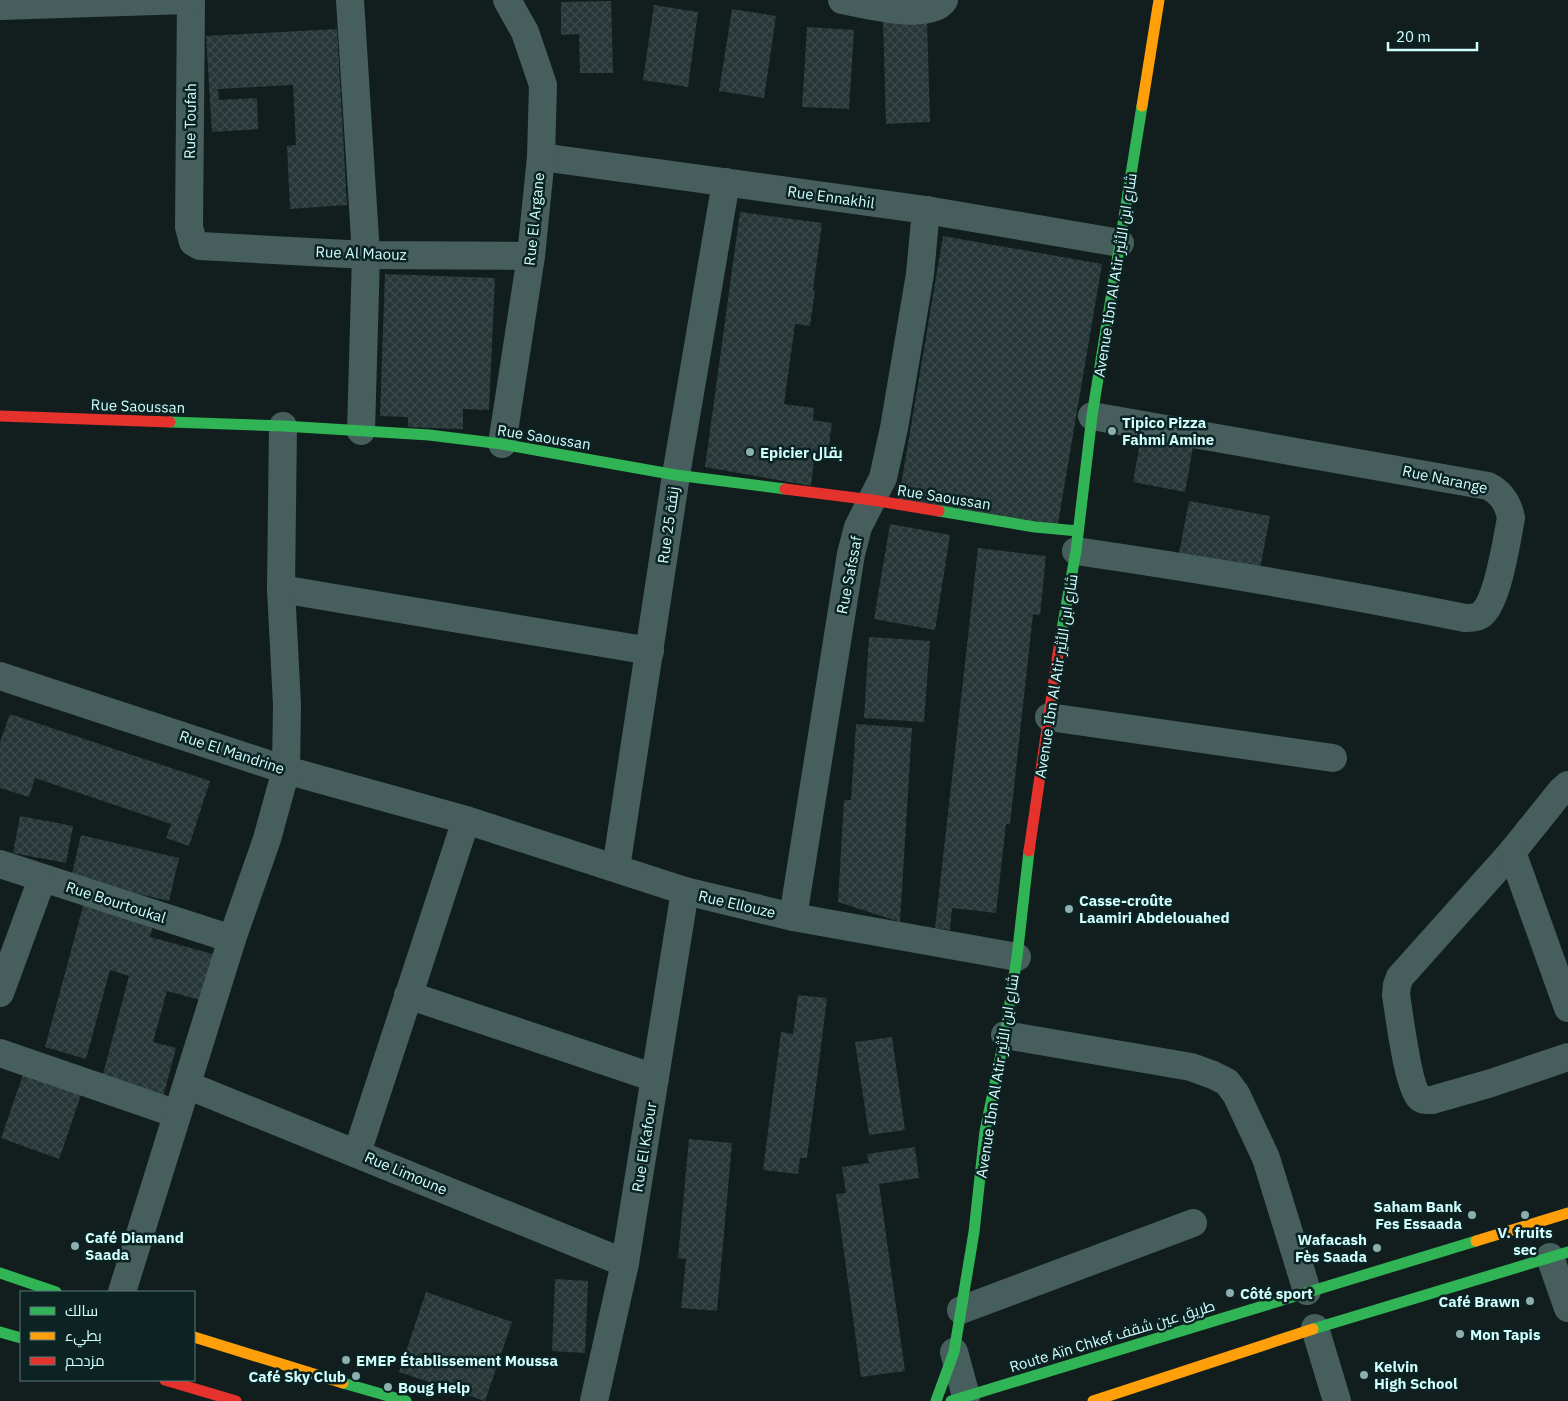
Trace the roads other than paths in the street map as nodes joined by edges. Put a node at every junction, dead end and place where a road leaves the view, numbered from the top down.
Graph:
1 (190, 0) edge
2 (350, 0) edge
3 (507, 0) edge
4 (842, 0) edge
5 (944, 0) edge
6 (1159, 0) edge
7 (0, 6) edge
8 (541, 157) junction
9 (726, 182) junction
10 (926, 210) junction
11 (193, 242) joint
12 (1120, 242) junction
13 (366, 255) junction
14 (531, 256) junction
15 (0, 416) edge
16 (1092, 416) junction
17 (283, 426) junction
18 (361, 431) junction
19 (502, 444) junction
20 (676, 474) junction
21 (872, 500) junction
22 (1077, 541) junction
23 (281, 589) junction
24 (650, 651) junction
25 (0, 676) edge
26 (1049, 717) junction
27 (1333, 758) dead end
28 (286, 770) junction
29 (1568, 785) edge
30 (466, 820) junction
31 (1512, 852) junction
32 (0, 864) edge
33 (616, 868) junction
34 (42, 879) junction
35 (685, 891) junction
36 (793, 917) junction
37 (232, 939) junction
38 (1017, 957) junction
39 (0, 993) edge
40 (408, 995) junction
41 (1568, 1008) edge
42 (1005, 1035) junction
43 (0, 1053) edge
44 (1568, 1056) edge
45 (655, 1078) junction
46 (187, 1086) junction
47 (176, 1114) junction
48 (357, 1153) junction
49 (1568, 1213) edge
50 (1193, 1223) dead end
51 (1559, 1254) edge
52 (625, 1262) junction
53 (0, 1273) edge
54 (53, 1291) edge
55 (122, 1291) edge
56 (1307, 1291) junction
57 (1568, 1308) edge
58 (961, 1310) junction
59 (1315, 1328) junction
60 (0, 1332) edge
61 (195, 1337) edge
62 (20, 1338) edge
63 (954, 1352) junction
64 (168, 1381) edge
65 (221, 1399) edge
66 (961, 1400) edge
67 (406, 1401) edge
68 (594, 1401) edge
69 (936, 1401) edge
70 (1093, 1401) edge
71 (1337, 1401) edge

1 - 7 street
1 - 11 street, Rue Toufah
2 - 13 street
3 - 8 street, Rue El Argane
4 - 5 street
6 - 12 street, Avenue Ibn Al Atir شارع ابن الأثير
8 - 9 street, Rue Ennakhil
8 - 14 street, Rue El Argane
9 - 10 street, Rue Ennakhil
9 - 20 street, Rue 25 زنقة
10 - 12 street, Rue Ennakhil
10 - 21 street, Rue Safssaf
11 - 13 street, Rue Al Maouz
12 - 16 street, Avenue Ibn Al Atir شارع ابن الأثير
13 - 14 street, Rue Al Maouz
13 - 18 street
14 - 19 street, Rue El Argane
15 - 17 street, Rue Saoussan
16 - 22 street, Avenue Ibn Al Atir شارع ابن الأثير
16 - 22 street, Rue Narange
17 - 18 street, Rue Saoussan
17 - 23 street
18 - 19 street, Rue Saoussan
19 - 20 street, Rue Saoussan
20 - 21 street, Rue Saoussan
20 - 24 street, Rue 25 زنقة
21 - 22 street, Rue Saoussan
21 - 36 street, Rue Safssaf
22 - 26 street, Avenue Ibn Al Atir شارع ابن الأثير
23 - 24 street
23 - 28 street
24 - 33 street, Rue 25 زنقة
25 - 28 street, Rue El Mandrine
26 - 27 street
26 - 38 street, Avenue Ibn Al Atir شارع ابن الأثير
28 - 30 street, Rue El Mandrine
28 - 37 street
29 - 31 street
30 - 33 street, Rue Ellouze
30 - 40 street
31 - 41 street
31 - 44 street
32 - 34 street, Rue Bourtoukal
33 - 35 street, Rue Ellouze
34 - 37 street, Rue Bourtoukal
34 - 39 street
35 - 36 street, Rue Ellouze
35 - 45 street, Rue El Kafour
36 - 38 street, Rue Ellouze
37 - 46 street
38 - 42 street, Avenue Ibn Al Atir شارع ابن الأثير
40 - 45 street
40 - 48 street
42 - 56 street
42 - 58 street, Avenue Ibn Al Atir شارع ابن الأثير
43 - 47 street
45 - 52 street, Rue El Kafour
46 - 47 street
46 - 48 street, Rue Limoune
47 - 55 street
48 - 52 street, Rue Limoune
49 - 56 street, Route Aïn Chkef طريق عين شقف
50 - 58 street
51 - 57 street
51 - 59 street
52 - 68 street, Rue El Kafour
53 - 54 street
56 - 66 street, Route Aïn Chkef طريق عين شقف
58 - 63 street, Avenue Ibn Al Atir شارع ابن الأثير
59 - 70 street
59 - 71 street
60 - 62 street
61 - 67 street
63 - 66 street, Avenue Ibn Al Atir شارع ابن الأثير
63 - 69 street, Avenue Ibn Al Atir شارع ابن الأثير
64 - 65 street

